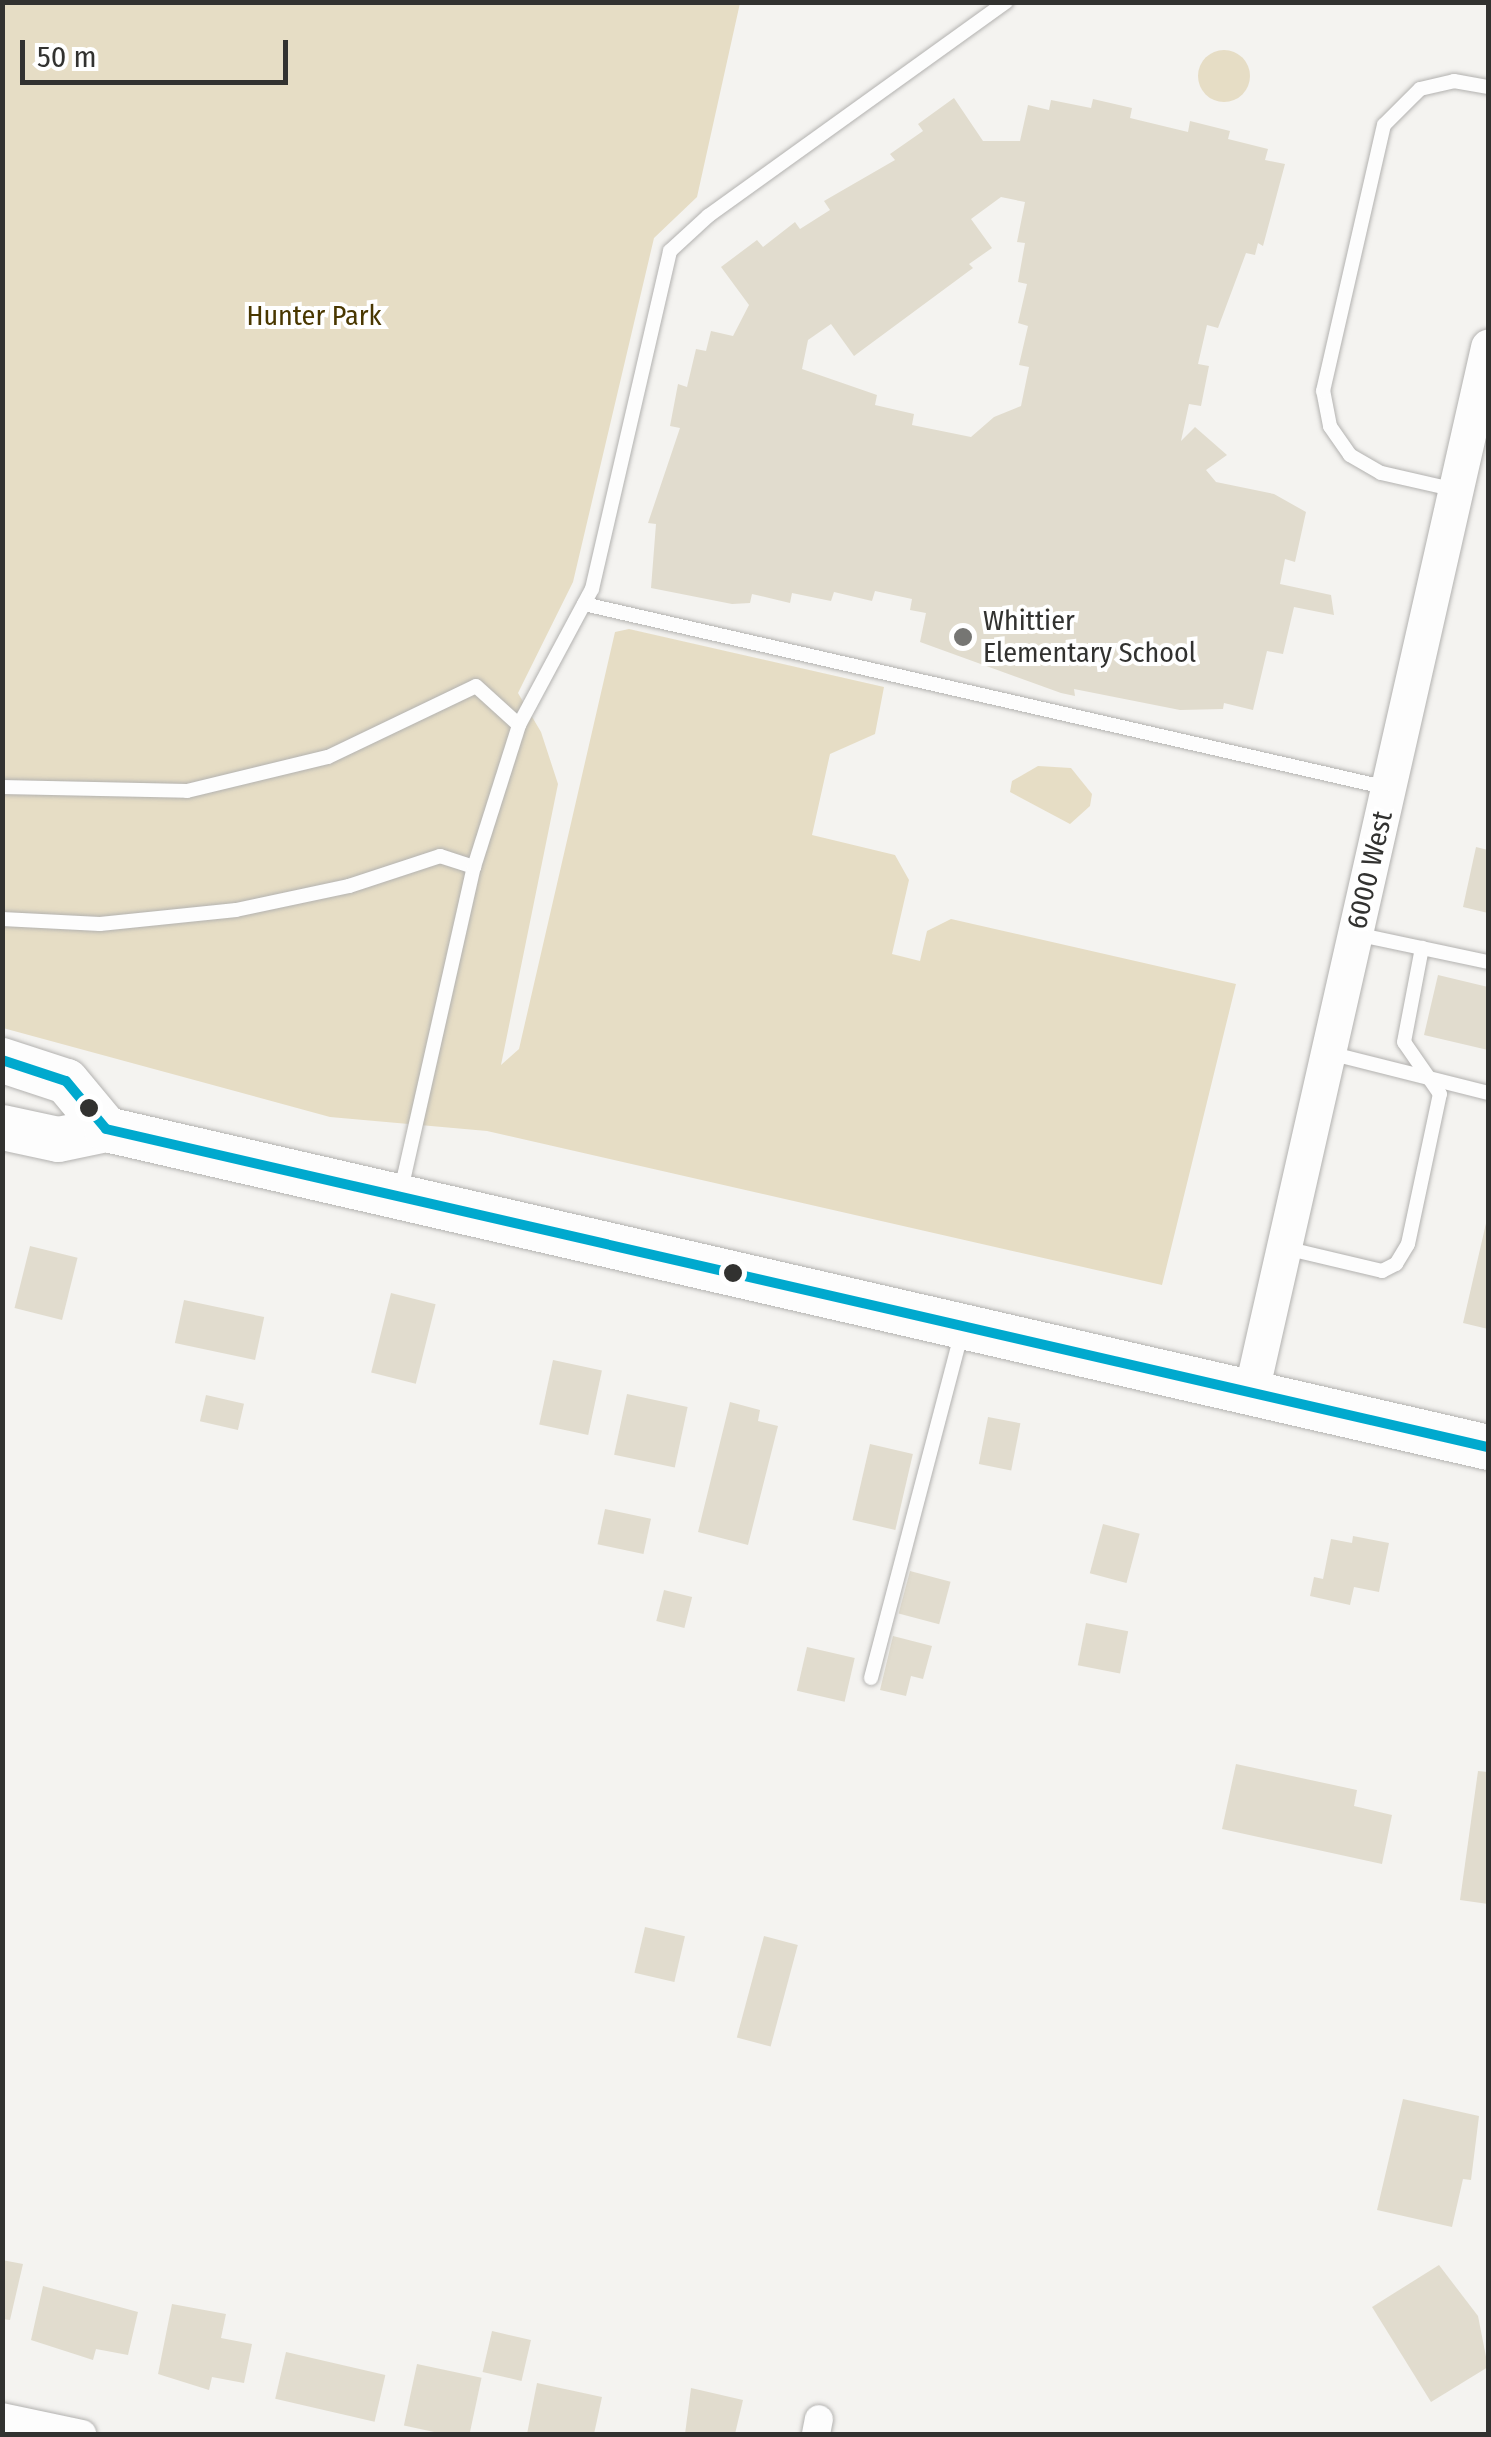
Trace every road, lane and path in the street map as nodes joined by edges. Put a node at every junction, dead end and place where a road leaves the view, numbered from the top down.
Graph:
1 (1006, 2) edge
2 (1488, 87) edge
3 (1488, 347) edge
4 (1456, 490) junction
5 (584, 604) junction
6 (519, 725) junction
7 (2, 787) edge
8 (1388, 788) junction
9 (474, 867) junction
10 (2, 919) edge
11 (1356, 934) junction
12 (1422, 948) junction
13 (1488, 962) edge
14 (1328, 1053) junction
15 (2, 1060) edge
16 (1429, 1080) junction
17 (1488, 1093) edge
18 (2, 1127) edge
19 (106, 1129) junction
20 (400, 1196) junction
21 (1284, 1248) junction
22 (964, 1326) junction
23 (1251, 1392) junction
24 (1488, 1446) edge
25 (871, 1678) dead end
26 (2, 2417) edge
27 (82, 2434) edge

1 - 5 lane
2 - 4 lane
3 - 4 street, 6000 West
4 - 8 street, 6000 West
5 - 6 lane
5 - 8 lane
6 - 7 lane
6 - 9 lane
8 - 11 street, 6000 West
9 - 10 lane
9 - 20 lane
11 - 12 lane
11 - 14 street, 6000 West
12 - 13 lane
12 - 16 lane
14 - 16 lane
14 - 21 street, 6000 West
15 - 19 main road
16 - 17 lane
16 - 21 lane
18 - 19 main road
19 - 20 main road
20 - 22 main road
21 - 23 street, 6000 West
22 - 23 main road
22 - 25 lane
23 - 24 main road
26 - 27 street

